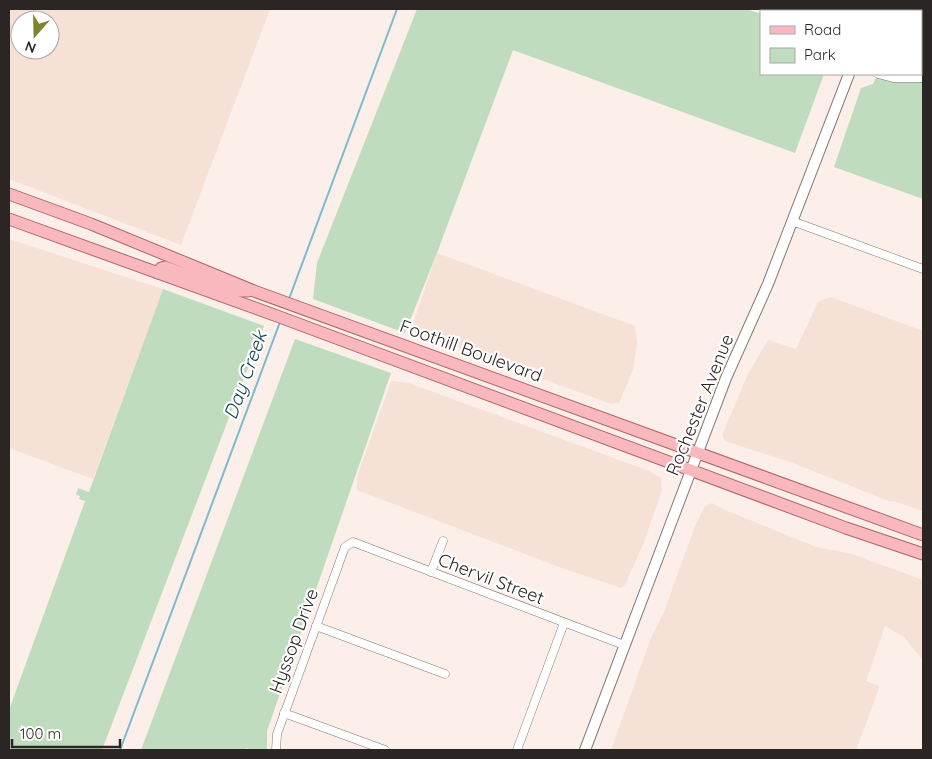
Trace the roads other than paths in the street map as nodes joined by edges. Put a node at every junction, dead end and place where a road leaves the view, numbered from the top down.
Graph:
1 (849, 75) edge
2 (882, 75) edge
3 (923, 78) edge
4 (9, 194) edge
5 (9, 219) edge
6 (792, 221) junction
7 (923, 269) edge
8 (158, 273) junction
9 (254, 291) junction
10 (697, 454) junction
11 (691, 470) junction
12 (923, 535) edge
13 (442, 541) dead end
14 (348, 544) joint
15 (923, 554) edge
16 (431, 572) junction
17 (564, 622) junction
18 (316, 626) junction
19 (624, 645) junction
20 (445, 674) dead end
21 (284, 713) junction
22 (276, 750) edge
23 (385, 750) edge
24 (517, 750) edge
25 (585, 750) edge

1 - 6 main road, Rochester Avenue
2 - 3 street
4 - 9 main road, Foothill Boulevard
5 - 8 main road, Foothill Boulevard
6 - 7 street
6 - 10 main road, Rochester Avenue
8 - 9 main road
8 - 11 main road, Foothill Boulevard
9 - 10 main road, Foothill Boulevard
10 - 11 main road, Rochester Avenue
10 - 12 main road, Foothill Boulevard
11 - 15 main road, Foothill Boulevard
11 - 19 main road, Rochester Avenue
13 - 16 street
14 - 16 street, Chervil Street
14 - 18 street, Hyssop Drive
16 - 17 street, Chervil Street
17 - 19 street, Chervil Street
17 - 24 street
18 - 20 street
18 - 21 street, Hyssop Drive
19 - 25 main road, Rochester Avenue
21 - 22 street, Hyssop Drive
21 - 23 street

